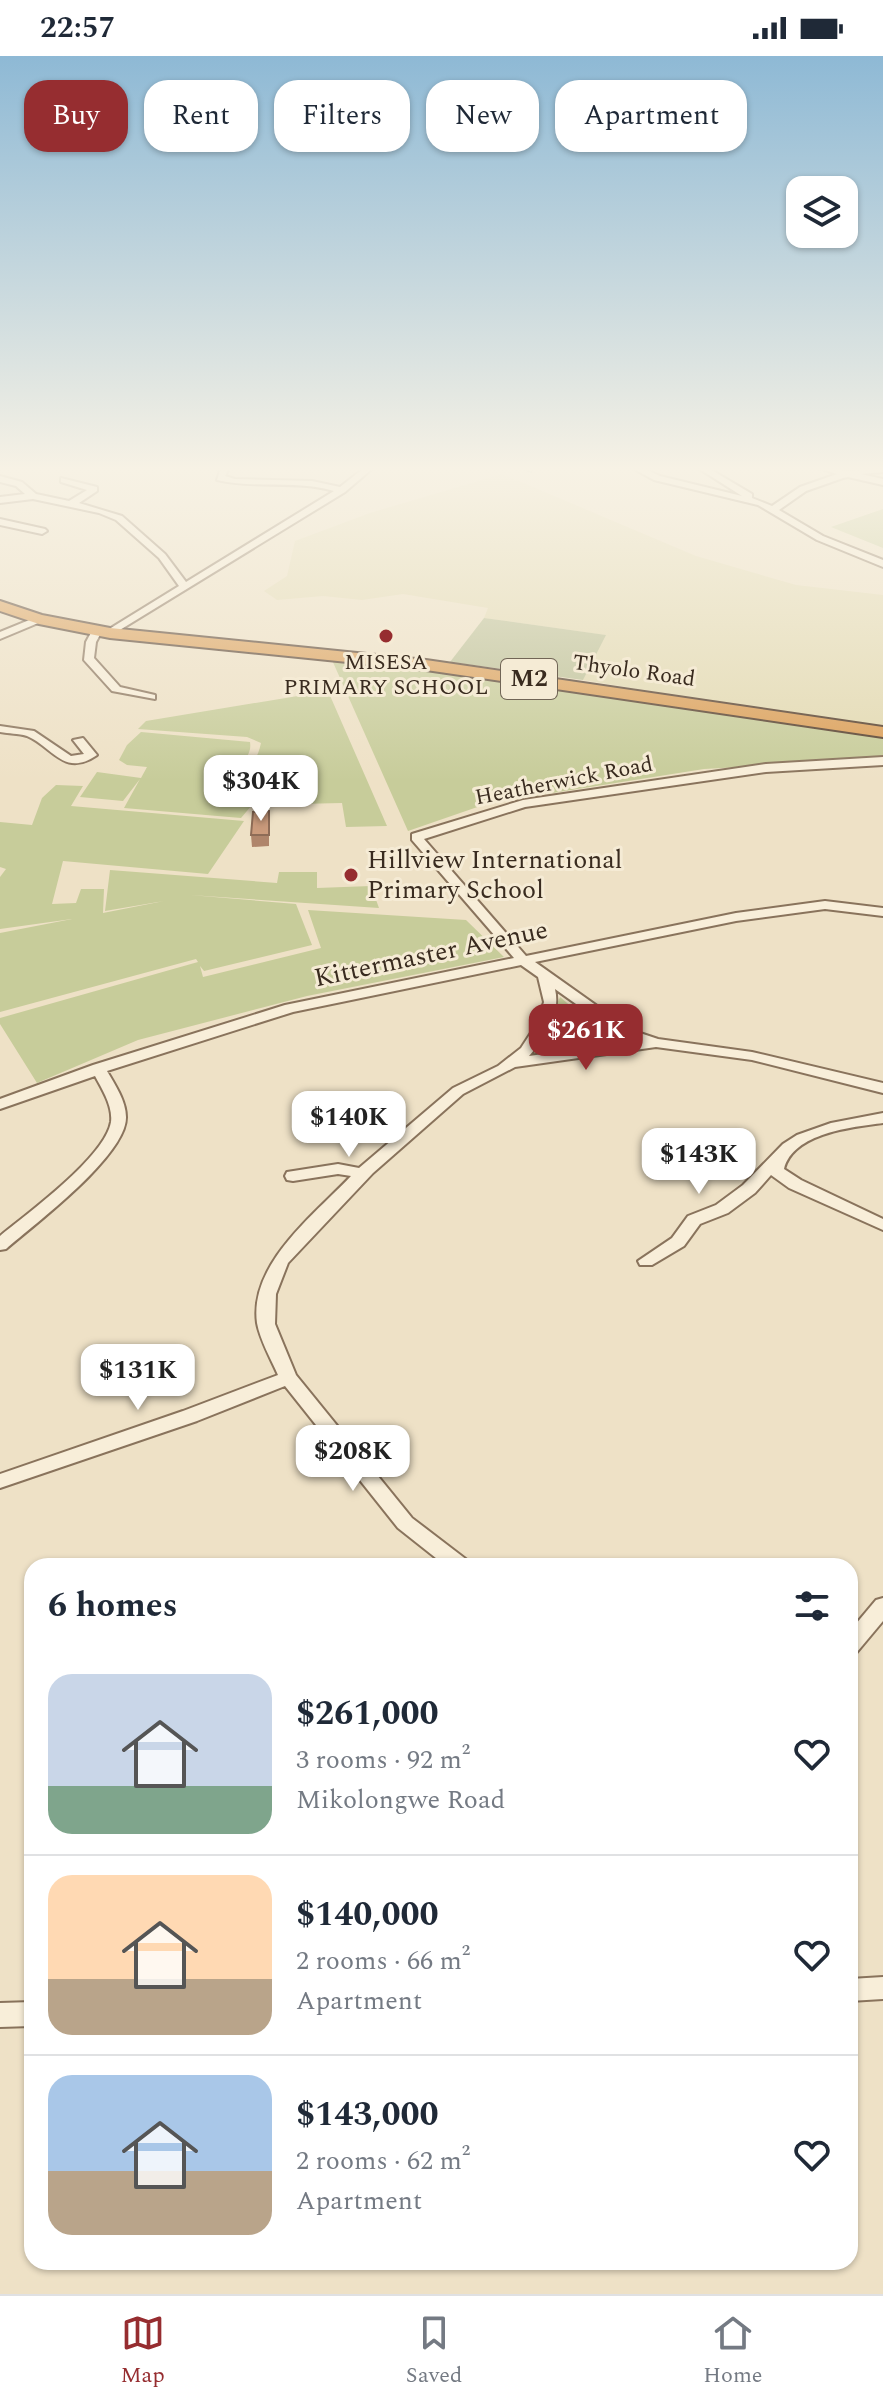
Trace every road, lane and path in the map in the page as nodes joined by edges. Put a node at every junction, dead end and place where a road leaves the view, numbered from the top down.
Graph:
1 (174, 572) edge
2 (210, 572) edge
3 (185, 588) junction
4 (0, 606) edge
5 (39, 619) junction
6 (104, 632) junction
7 (0, 636) edge
8 (151, 697) dead end
9 (0, 729) edge
10 (883, 732) edge
11 (79, 740) dead end
12 (883, 761) edge
13 (883, 912) edge
14 (522, 959) junction
15 (544, 974) junction
16 (656, 1043) junction
17 (510, 1063) junction
18 (98, 1068) junction
19 (883, 1088) edge
20 (0, 1104) edge
21 (883, 1118) edge
22 (777, 1160) junction
23 (362, 1173) junction
24 (293, 1176) dead end
25 (883, 1225) edge
26 (0, 1245) edge
27 (646, 1261) dead end
28 (288, 1378) junction
29 (0, 1481) edge
30 (450, 1558) edge
31 (883, 1606) edge
32 (858, 1636) edge
33 (883, 1988) edge
34 (858, 1990) edge
35 (24, 2014) edge
36 (0, 2015) edge

1 - 3 street
2 - 3 street
3 - 6 street
4 - 5 highway, Thyolo Road / M2
5 - 6 highway, Thyolo Road / M2
5 - 7 street
6 - 8 street
6 - 10 highway, Thyolo Road / M2
9 - 11 street
12 - 14 street, Heatherwick Road
13 - 14 street, Kittermaster Avenue
14 - 15 street
14 - 18 street, Kittermaster Avenue
15 - 16 street
15 - 17 street
16 - 17 street
16 - 19 street
17 - 23 street
18 - 20 street, Kittermaster Avenue
18 - 26 street
21 - 22 street
22 - 25 street
22 - 27 street
23 - 24 street
23 - 28 street
28 - 29 street
28 - 30 street
31 - 32 street
33 - 34 street
35 - 36 street

